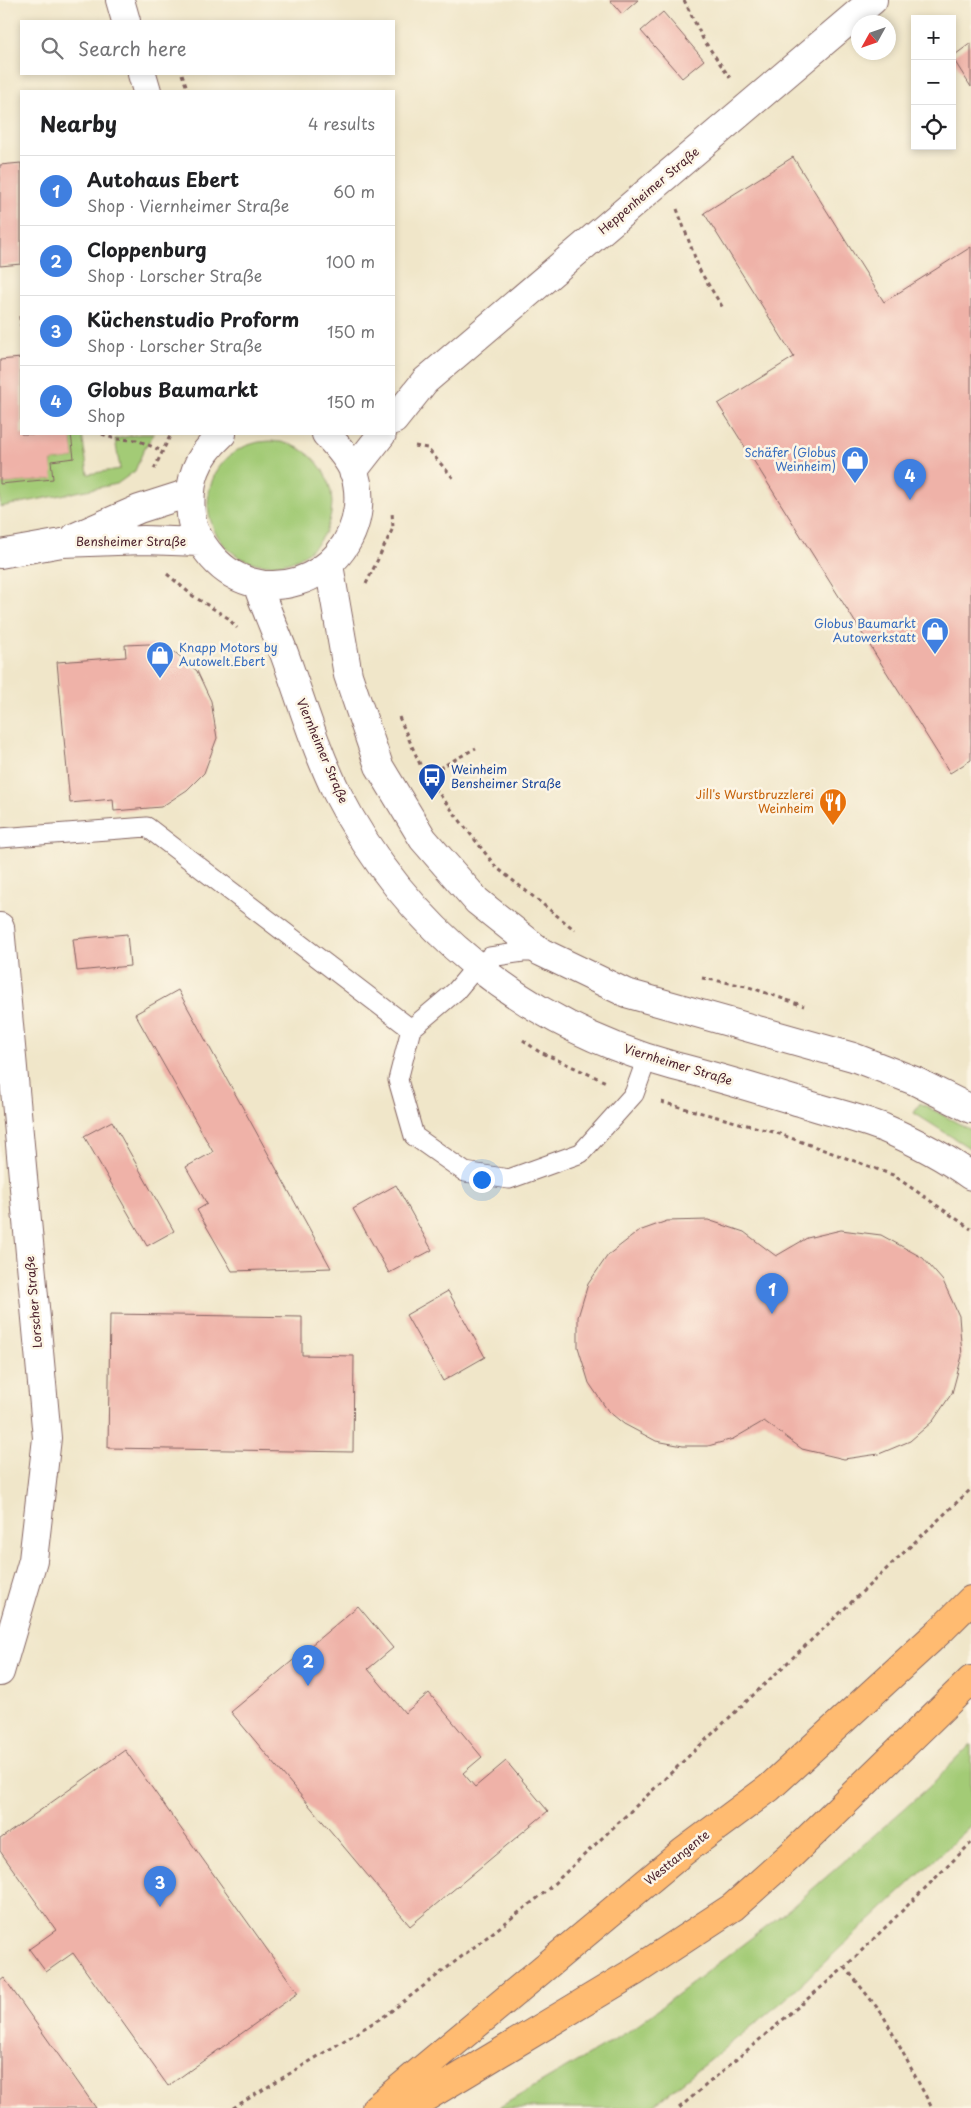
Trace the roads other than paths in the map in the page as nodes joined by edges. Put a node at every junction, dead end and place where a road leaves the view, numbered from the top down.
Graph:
1 (120, 0) edge
2 (873, 0) edge
3 (126, 20) edge
4 (142, 75) edge
5 (147, 90) edge
6 (424, 381) junction
7 (395, 396) edge
8 (395, 419) edge
9 (221, 435) edge
10 (327, 435) edge
11 (381, 435) edge
12 (353, 471) junction
13 (189, 493) junction
14 (200, 542) junction
15 (62, 543) junction
16 (0, 554) edge
17 (330, 565) junction
18 (257, 584) junction
19 (0, 838) edge
20 (0, 927) edge
21 (541, 952) junction
22 (476, 967) junction
23 (411, 1029) junction
24 (647, 1058) junction
25 (971, 1109) edge
26 (971, 1176) edge
27 (971, 1600) edge
28 (0, 1672) edge
29 (971, 1680) edge
30 (376, 2108) edge
31 (408, 2108) edge

1 - 3 street
2 - 6 street, Heppenheimer Straße
4 - 5 street
6 - 7 street, Heppenheimer Straße
6 - 8 street, Heppenheimer Straße
9 - 13 street
10 - 12 street
11 - 12 street
12 - 17 street
13 - 14 street
13 - 15 street, Bensheimer Straße
14 - 15 street, Bensheimer Straße
14 - 18 street
15 - 16 street, Bensheimer Straße
17 - 18 street
17 - 21 street
18 - 22 street, Viernheimer Straße
19 - 23 lane
20 - 28 street, Lorscher Straße
21 - 22 lane
21 - 25 street
22 - 23 lane
22 - 24 street, Viernheimer Straße
23 - 24 lane
24 - 26 street, Viernheimer Straße
27 - 30 main road, Westtangente
29 - 31 main road

